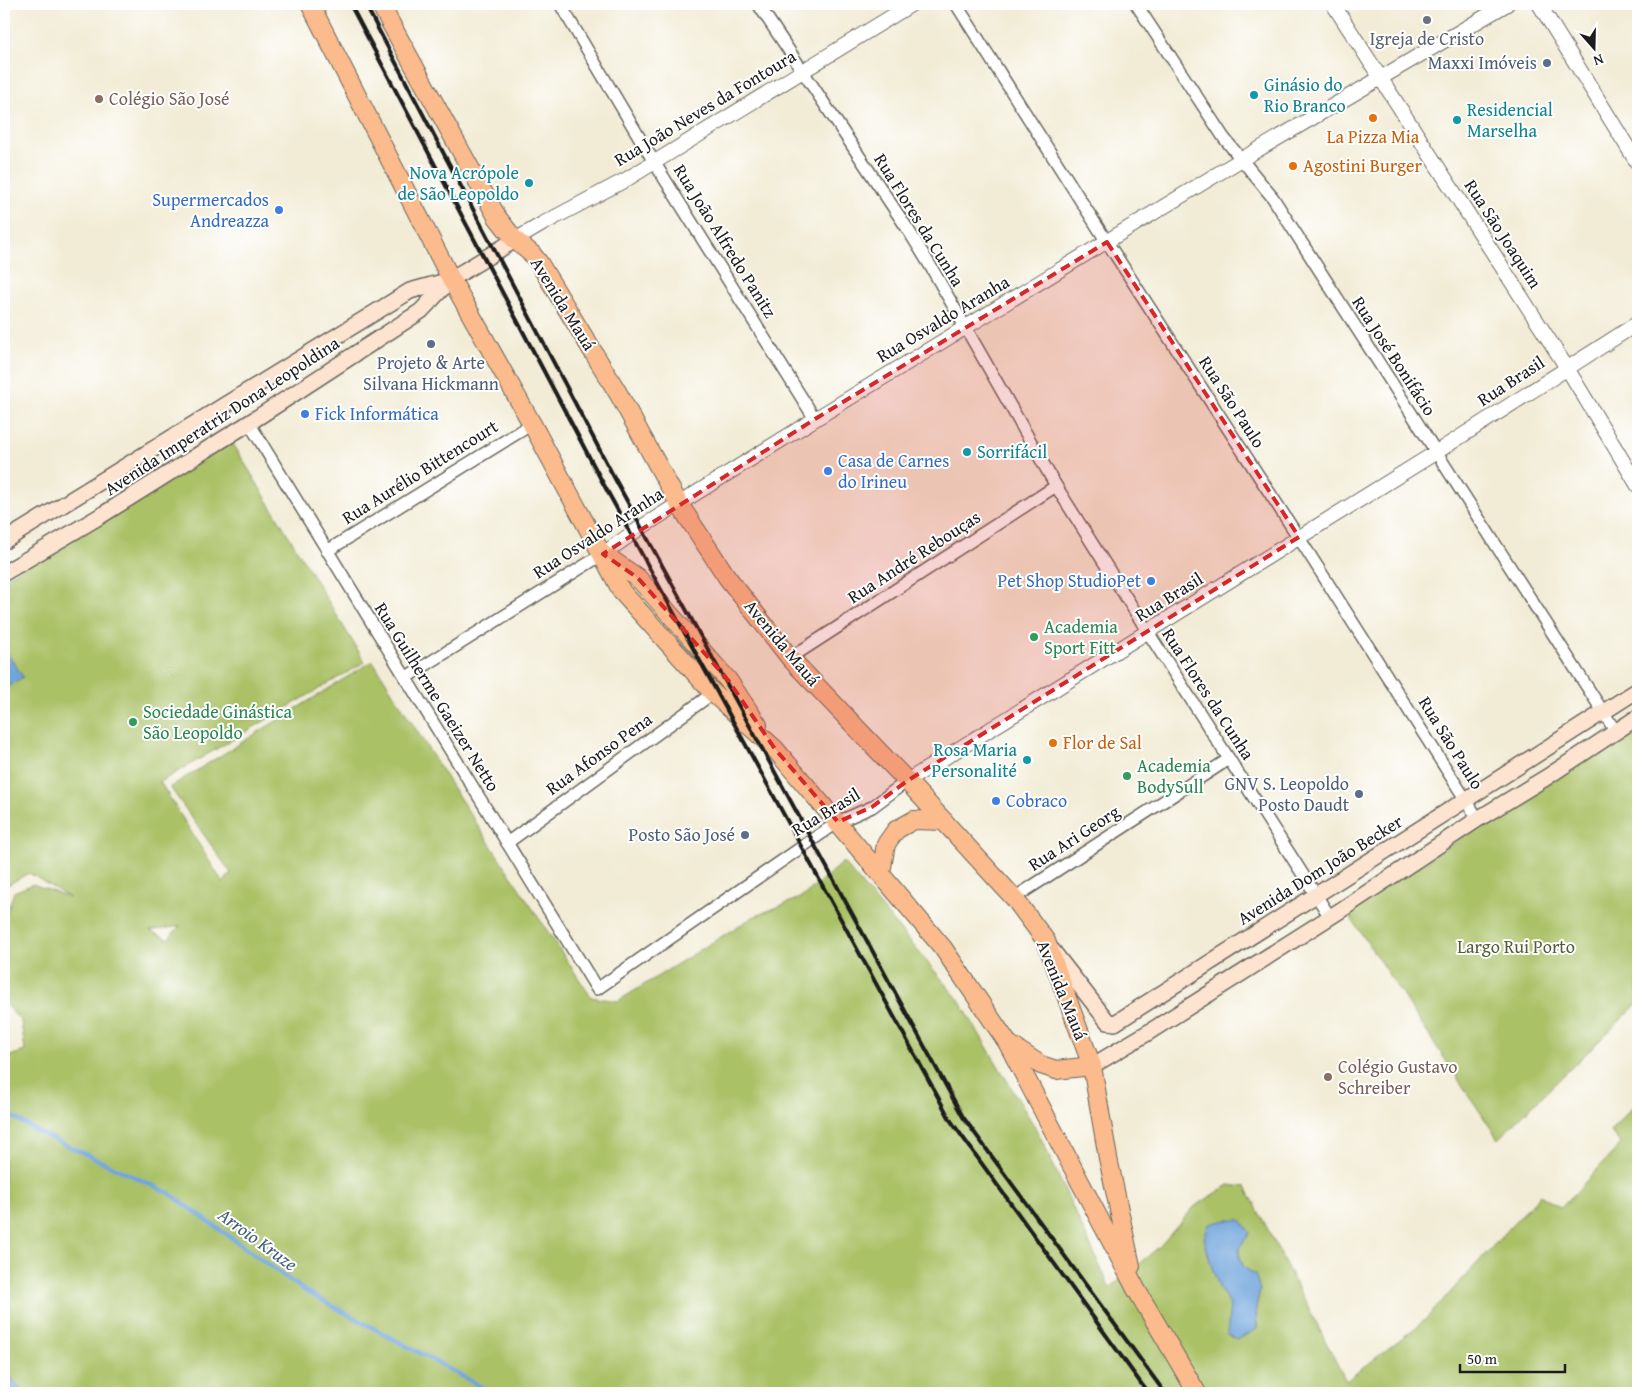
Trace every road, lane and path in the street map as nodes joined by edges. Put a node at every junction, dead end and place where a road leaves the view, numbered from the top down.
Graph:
1 (310, 4) edge
2 (380, 4) edge
3 (560, 4) edge
4 (758, 4) edge
5 (912, 4) edge
6 (956, 4) edge
7 (1136, 4) edge
8 (1333, 4) edge
9 (1507, 4) edge
10 (1539, 4) edge
11 (802, 71) junction
12 (1380, 78) junction
13 (1242, 159) junction
14 (654, 162) junction
15 (1638, 164) edge
16 (515, 240) junction
17 (1106, 242) junction
18 (452, 280) junction
19 (1638, 323) edge
20 (966, 328) junction
21 (1567, 368) junction
22 (815, 419) junction
23 (249, 423) junction
24 (532, 424) junction
25 (1435, 453) junction
26 (1056, 486) junction
27 (1638, 486) edge
28 (679, 504) junction
29 (1299, 537) junction
30 (4, 541) edge
31 (327, 551) junction
32 (603, 554) junction
33 (4, 573) edge
34 (1148, 632) junction
35 (790, 658) junction
36 (405, 678) junction
37 (1638, 690) edge
38 (713, 693) junction
39 (1604, 713) junction
40 (1638, 717) edge
41 (1616, 732) junction
42 (774, 749) junction
43 (1229, 759) junction
44 (907, 781) junction
45 (1466, 800) junction
46 (1478, 818) junction
47 (944, 821) junction
48 (838, 822) junction
49 (507, 843) junction
50 (881, 873) junction
51 (1316, 894) junction
52 (1014, 898) junction
53 (1330, 917) junction
54 (1046, 941) junction
55 (597, 989) joint
56 (1007, 1042) junction
57 (1092, 1066) junction
58 (1136, 1289) junction
59 (1197, 1393) edge

1 - 18 main road, Avenida Mauá
2 - 16 main road, Avenida Mauá
3 - 14 street, Rua João Alfredo Panitz
4 - 11 street, Rua Flores da Cunha
5 - 11 street, Rua João Neves da Fontoura
6 - 17 street, Rua São Paulo
7 - 13 street, Rua José Bonifácio
8 - 12 street, Rua São Joaquim
9 - 12 street, Rua Osvaldo Aranha
10 - 15 street
11 - 14 street, Rua João Neves da Fontoura
11 - 20 street, Rua Flores da Cunha
12 - 13 street, Rua Osvaldo Aranha
12 - 21 street, Rua São Joaquim
13 - 17 street, Rua Osvaldo Aranha
13 - 25 street, Rua José Bonifácio
14 - 16 street, Rua João Neves da Fontoura
14 - 22 street, Rua João Alfredo Panitz
16 - 18 main road, Avenida Imperatriz Dona Leopoldina
16 - 28 main road, Avenida Mauá
17 - 20 street, Rua Osvaldo Aranha
17 - 29 street, Rua São Paulo
18 - 23 main road, Avenida Imperatriz Dona Leopoldina
18 - 24 main road, Avenida Mauá
18 - 30 main road, Avenida Imperatriz Dona Leopoldina
19 - 21 street, Rua Brasil
20 - 22 street, Rua Osvaldo Aranha
20 - 26 street, Rua Flores da Cunha
21 - 25 street, Rua Brasil
21 - 27 street, Rua São Joaquim
22 - 28 street, Rua Osvaldo Aranha
23 - 31 street, Rua Guilherme Gaeizer Netto
23 - 33 main road, Avenida Imperatriz Dona Leopoldina
24 - 31 street, Rua Aurélio Bittencourt
24 - 32 main road, Avenida Mauá
25 - 29 street, Rua Brasil
25 - 39 street, Rua José Bonifácio
26 - 34 street, Rua Flores da Cunha
26 - 35 street, Rua André Rebouças
28 - 32 street, Rua Osvaldo Aranha
28 - 35 main road, Avenida Mauá
29 - 34 street, Rua Brasil
29 - 45 street, Rua São Paulo
31 - 36 street, Rua Guilherme Gaeizer Netto
32 - 36 street, Rua Osvaldo Aranha
32 - 38 main road, Avenida Mauá
32 - 42 main road, Avenida Mauá
34 - 43 street, Rua Flores da Cunha
34 - 44 street, Rua Brasil
35 - 44 main road, Avenida Mauá
36 - 49 street, Rua Guilherme Gaeizer Netto
37 - 39 main road, Avenida Dom João Becker
38 - 42 main road, Avenida Mauá
38 - 49 street, Rua Afonso Pena
39 - 41 street, Rua José Bonifácio
39 - 45 main road, Avenida Dom João Becker
40 - 41 main road
41 - 46 main road
42 - 48 main road, Avenida Mauá
43 - 51 street, Rua Flores da Cunha
43 - 52 street, Rua Ari Georg
44 - 47 main road, Avenida Mauá
44 - 48 street, Rua Brasil
45 - 46 street, Rua São Paulo
45 - 51 main road, Avenida Dom João Becker
46 - 53 main road
47 - 50 main road
47 - 52 main road, Avenida Mauá
48 - 50 main road, Avenida Mauá
48 - 55 street, Rua Brasil
49 - 55 street, Rua Guilherme Gaeizer Netto
50 - 56 main road, Avenida Mauá
51 - 53 street, Rua Flores da Cunha
51 - 54 main road, Avenida Dom João Becker
52 - 54 main road, Avenida Mauá
53 - 57 main road
54 - 57 main road, Avenida Mauá
56 - 57 main road
56 - 58 main road, Avenida Mauá
57 - 58 main road, Avenida Mauá
58 - 59 main road, Avenida Mauá

